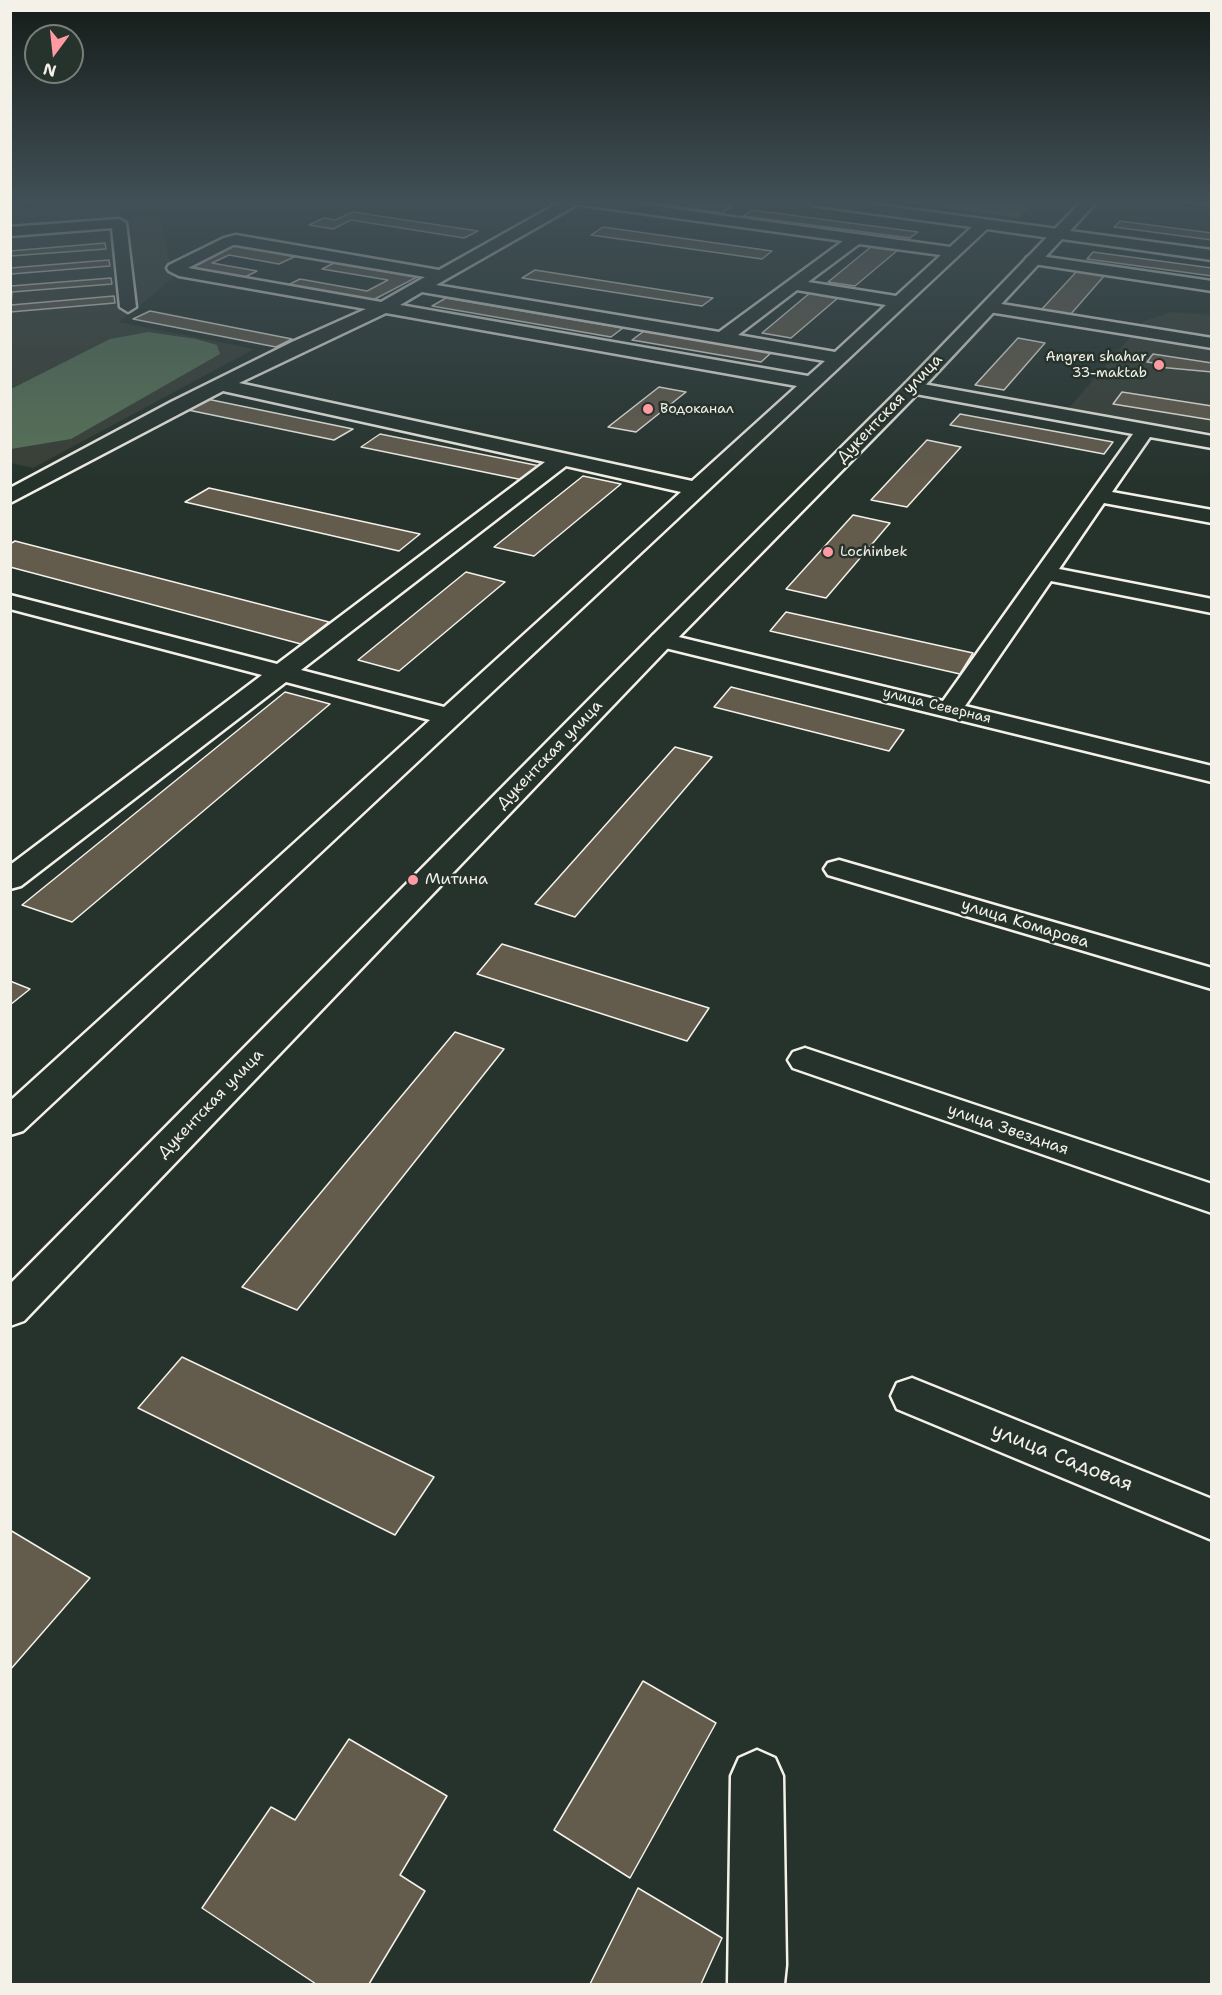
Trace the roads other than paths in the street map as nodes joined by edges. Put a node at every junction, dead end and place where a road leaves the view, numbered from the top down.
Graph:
1 (127, 294) edge
2 (311, 294) edge
3 (407, 294) edge
4 (462, 294) edge
5 (782, 294) edge
6 (851, 294) edge
7 (909, 294) edge
8 (1001, 294) edge
9 (900, 302) junction
10 (128, 307) dead end
11 (384, 307) junction
12 (989, 307) junction
13 (723, 338) junction
14 (1212, 344) edge
15 (840, 358) junction
16 (813, 383) junction
17 (223, 385) junction
18 (912, 388) junction
19 (1145, 430) junction
20 (1212, 442) edge
21 (562, 459) junction
22 (698, 489) junction
23 (1099, 495) junction
24 (10, 497) edge
25 (1212, 517) edge
26 (1046, 573) junction
27 (10, 602) edge
28 (1212, 606) edge
29 (662, 640) junction
30 (282, 673) junction
31 (950, 709) junction
32 (451, 717) junction
33 (1212, 774) edge
34 (839, 869) dead end
35 (10, 880) edge
36 (1212, 979) edge
37 (805, 1060) dead end
38 (10, 1122) edge
39 (1212, 1199) edge
40 (10, 1310) edge
41 (912, 1396) dead end
42 (1212, 1520) edge
43 (757, 1776) dead end
44 (756, 1984) edge

1 - 10 street
2 - 11 street
3 - 11 street
4 - 13 street
5 - 13 street
6 - 9 street
7 - 9 street
8 - 12 street, Дукентская улица
9 - 15 street
11 - 16 street
11 - 17 street
12 - 14 street
12 - 18 street, Дукентская улица
13 - 15 street
15 - 16 street
16 - 22 street
17 - 21 street
17 - 24 street
18 - 19 street
18 - 29 street, Дукентская улица
19 - 20 street
19 - 23 street
21 - 22 street
21 - 30 street
22 - 32 street
23 - 25 street
23 - 26 street
26 - 28 street
26 - 31 street
27 - 30 street
29 - 31 street, улица Северная
29 - 40 street, Дукентская улица
30 - 32 street
30 - 35 street
31 - 33 street, улица Северная
32 - 38 street
34 - 36 street, улица Комарова
37 - 39 street, улица Звездная
41 - 42 street, улица Садовая
43 - 44 street

